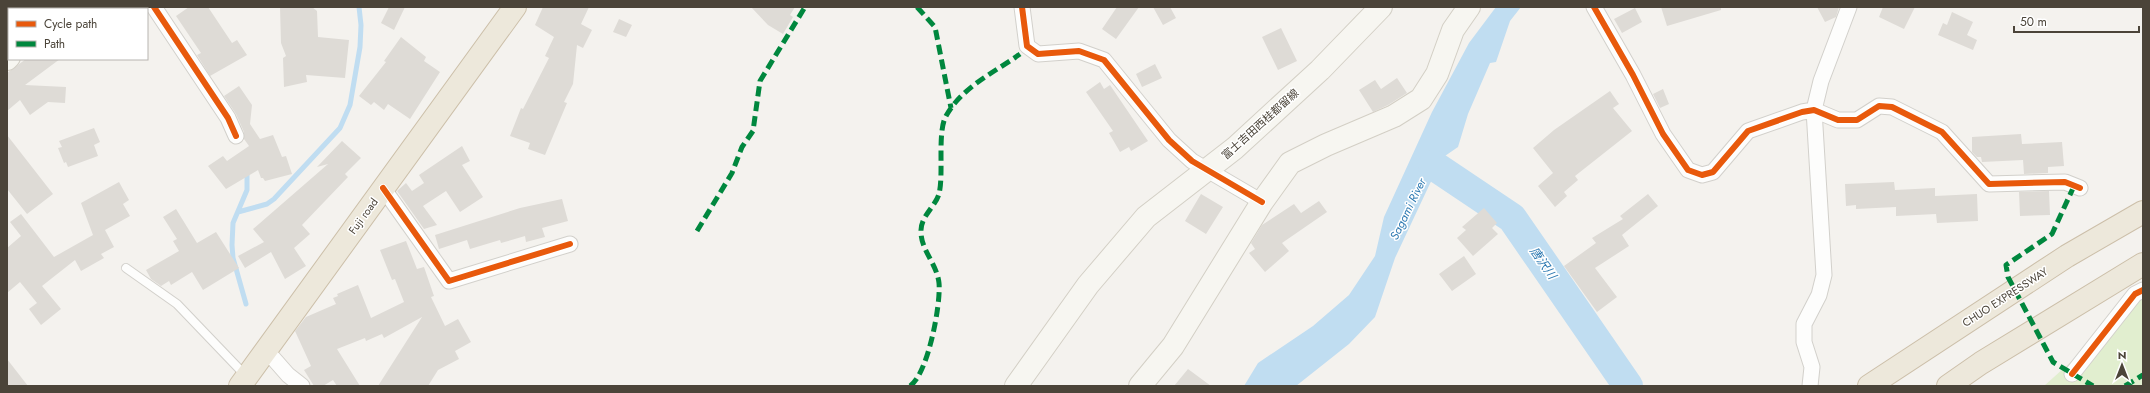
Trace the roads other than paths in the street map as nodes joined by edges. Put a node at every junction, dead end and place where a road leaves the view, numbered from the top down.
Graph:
1 (154, 7) edge
2 (515, 7) edge
3 (1022, 7) edge
4 (1381, 7) edge
5 (1469, 7) edge
6 (1594, 7) edge
7 (1849, 7) edge
8 (1814, 110) junction
9 (236, 136) dead end
10 (383, 188) junction
11 (2080, 188) dead end
12 (1262, 202) junction
13 (2143, 212) edge
14 (570, 244) dead end
15 (2143, 264) edge
16 (126, 268) dead end
17 (2143, 290) edge
18 (266, 350) junction
19 (2072, 374) dead end
20 (243, 381) edge
21 (302, 386) edge
22 (1016, 386) edge
23 (1140, 386) edge
24 (1810, 386) edge
25 (1869, 386) edge
26 (1948, 386) edge

1 - 9 street
2 - 10 highway, Fuji road
3 - 12 street
4 - 22 main road, 富士吉田西桂都留線
5 - 12 main road
6 - 8 street
7 - 8 street
8 - 11 street
8 - 24 street
10 - 14 street
10 - 18 highway, Fuji road
12 - 23 main road
13 - 25 highway, CHUO EXPRESSWAY
15 - 26 highway
16 - 20 lane
17 - 19 street
18 - 20 highway, Fuji road
18 - 21 street

